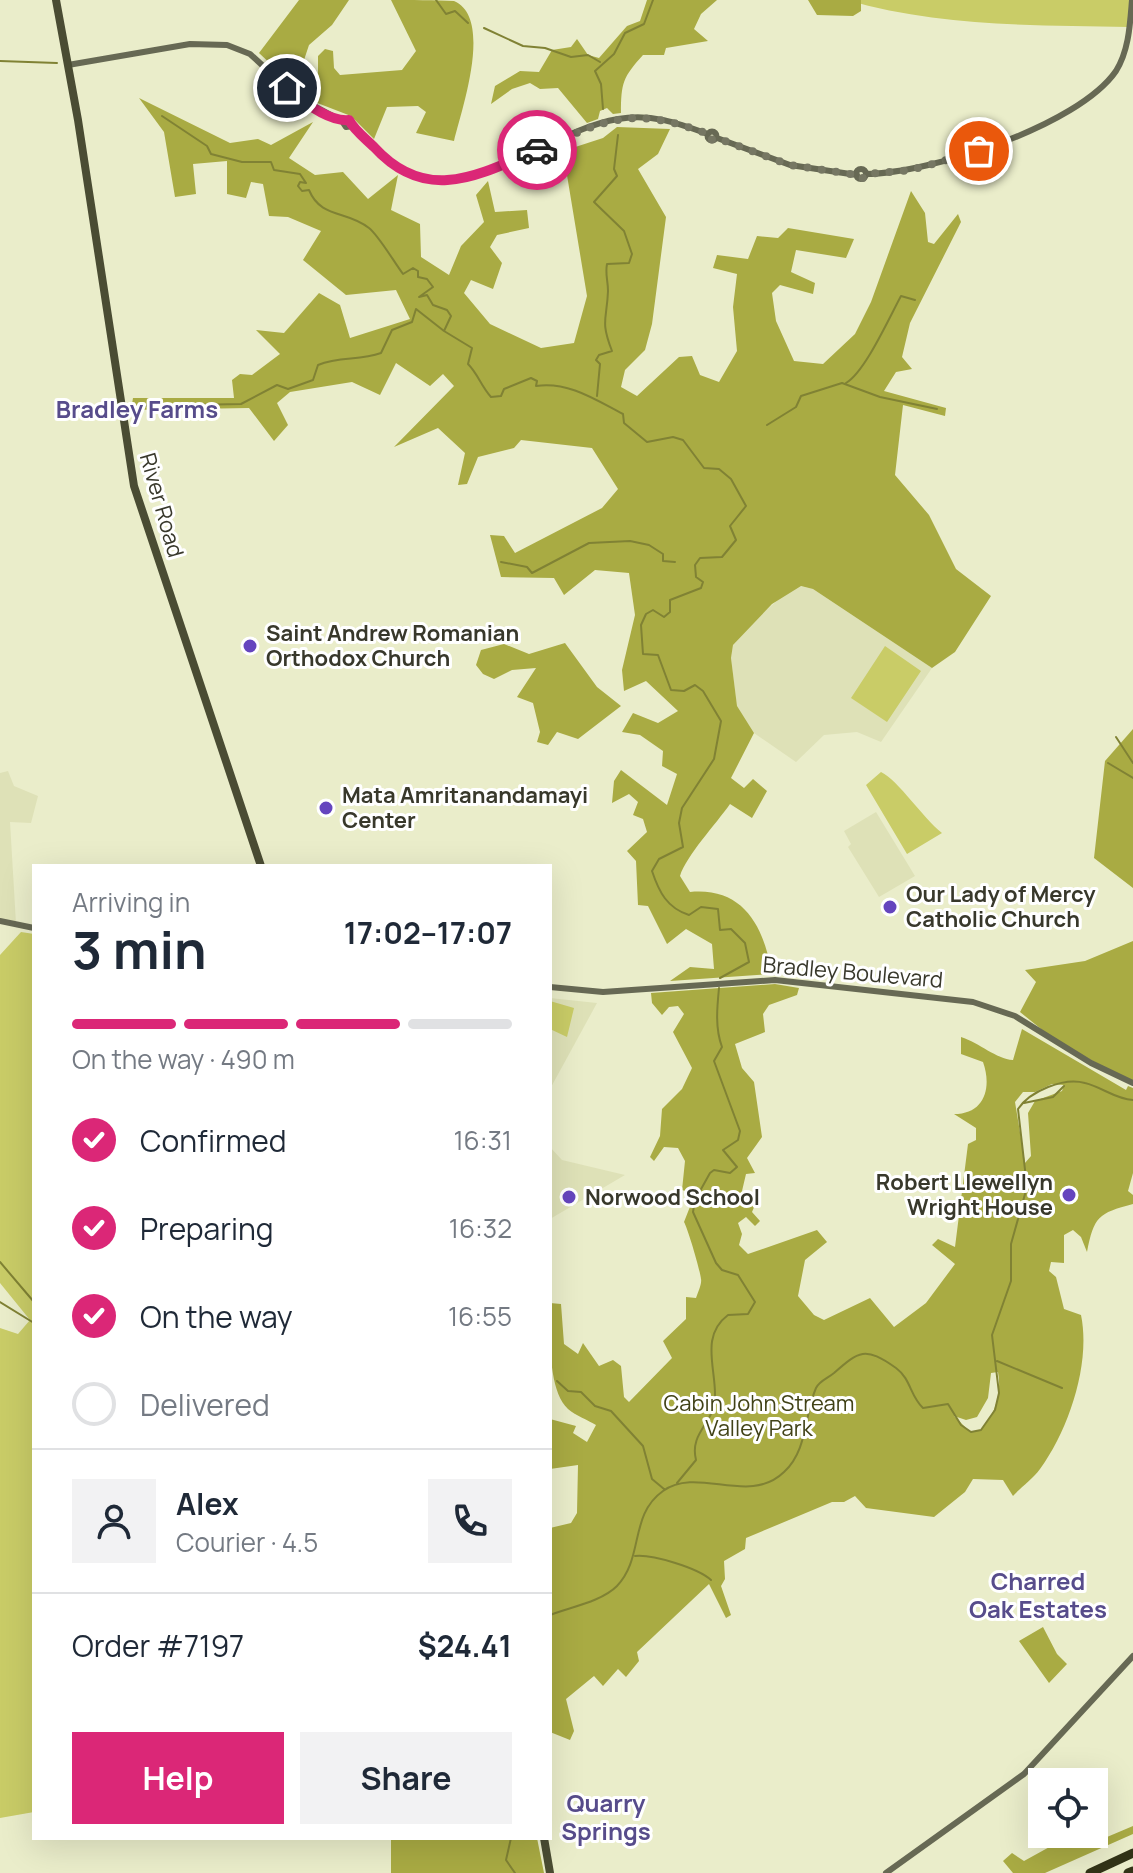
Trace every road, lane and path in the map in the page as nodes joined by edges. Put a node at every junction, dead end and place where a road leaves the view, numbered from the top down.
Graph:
1 (56, 0) edge
2 (1132, 0) edge
3 (68, 65) junction
4 (260, 864) edge
5 (0, 921) edge
6 (32, 928) edge
7 (552, 987) edge
8 (1130, 1082) edge
9 (1133, 1656) edge
10 (542, 1840) edge
11 (1133, 1853) edge
12 (550, 1873) edge
13 (886, 1873) edge
14 (1090, 1873) edge

1 - 3 main road, River Road
2 - 3 street
3 - 4 main road, River Road
5 - 6 street
7 - 8 street, Bradley Boulevard
9 - 13 street
10 - 12 main road
11 - 14 highway

